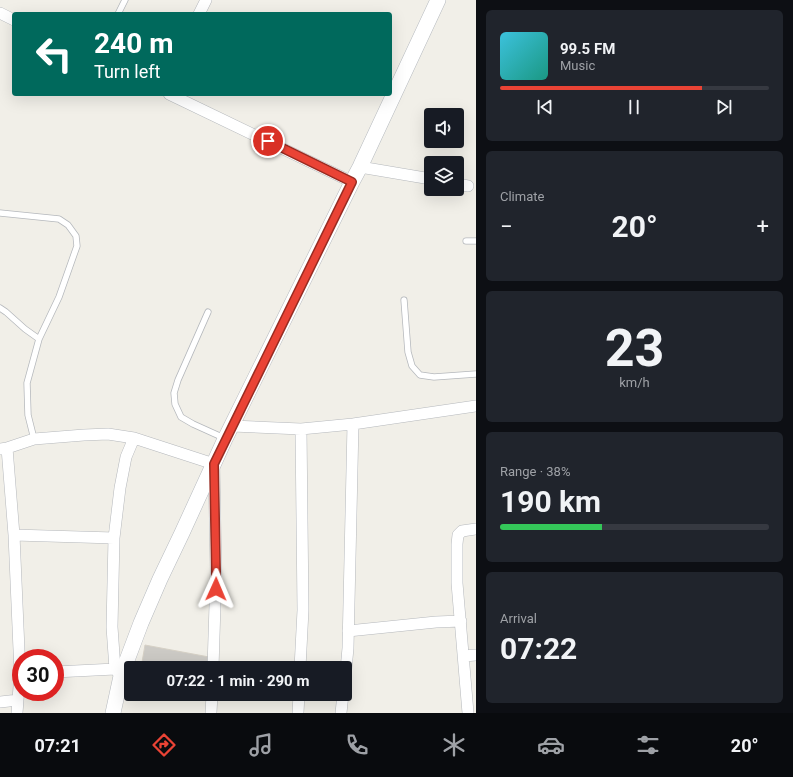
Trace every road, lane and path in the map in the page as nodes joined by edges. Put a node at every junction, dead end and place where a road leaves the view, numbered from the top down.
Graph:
1 (125, 0) edge
2 (206, 0) edge
3 (438, 0) edge
4 (119, 12) edge
5 (200, 12) edge
6 (0, 13) edge
7 (12, 19) edge
8 (173, 96) edge
9 (360, 167) junction
10 (424, 178) edge
11 (352, 182) junction
12 (0, 213) edge
13 (466, 241) dead end
14 (476, 241) edge
15 (404, 300) dead end
16 (0, 308) edge
17 (208, 312) dead end
18 (39, 339) junction
19 (476, 374) edge
20 (476, 406) edge
21 (353, 424) junction
22 (301, 429) junction
23 (229, 432) junction
24 (134, 438) junction
25 (34, 439) junction
26 (4, 448) edge
27 (214, 464) junction
28 (476, 529) edge
29 (14, 535) junction
30 (114, 538) junction
31 (461, 621) junction
32 (348, 631) junction
33 (20, 649) edge
34 (476, 655) edge
35 (464, 656) junction
36 (213, 661) edge
37 (300, 661) edge
38 (346, 661) edge
39 (64, 672) edge
40 (122, 674) edge
41 (12, 701) edge
42 (18, 701) edge
43 (212, 701) edge
44 (299, 701) edge
45 (342, 701) edge
46 (0, 702) edge
47 (17, 713) edge
48 (113, 713) edge
49 (211, 713) edge
50 (298, 713) edge
51 (341, 713) edge
52 (468, 713) edge

1 - 4 lane
2 - 5 street
3 - 9 street
6 - 7 street
8 - 11 street
9 - 10 street
9 - 11 street
11 - 23 street
12 - 18 lane
13 - 14 lane
15 - 19 lane
16 - 18 lane
17 - 23 lane
18 - 25 lane
20 - 21 street
21 - 22 street
21 - 32 street
22 - 23 street
22 - 37 street
23 - 27 street
24 - 25 street
24 - 27 street
24 - 30 street
25 - 26 street
26 - 29 street
27 - 36 street
27 - 40 street
28 - 31 street
29 - 30 street
29 - 33 street
30 - 40 street
31 - 32 street
31 - 35 street
32 - 38 street
34 - 35 street
35 - 52 street
39 - 40 street
40 - 48 street
41 - 46 street
42 - 47 street
43 - 49 street
44 - 50 street
45 - 51 street

